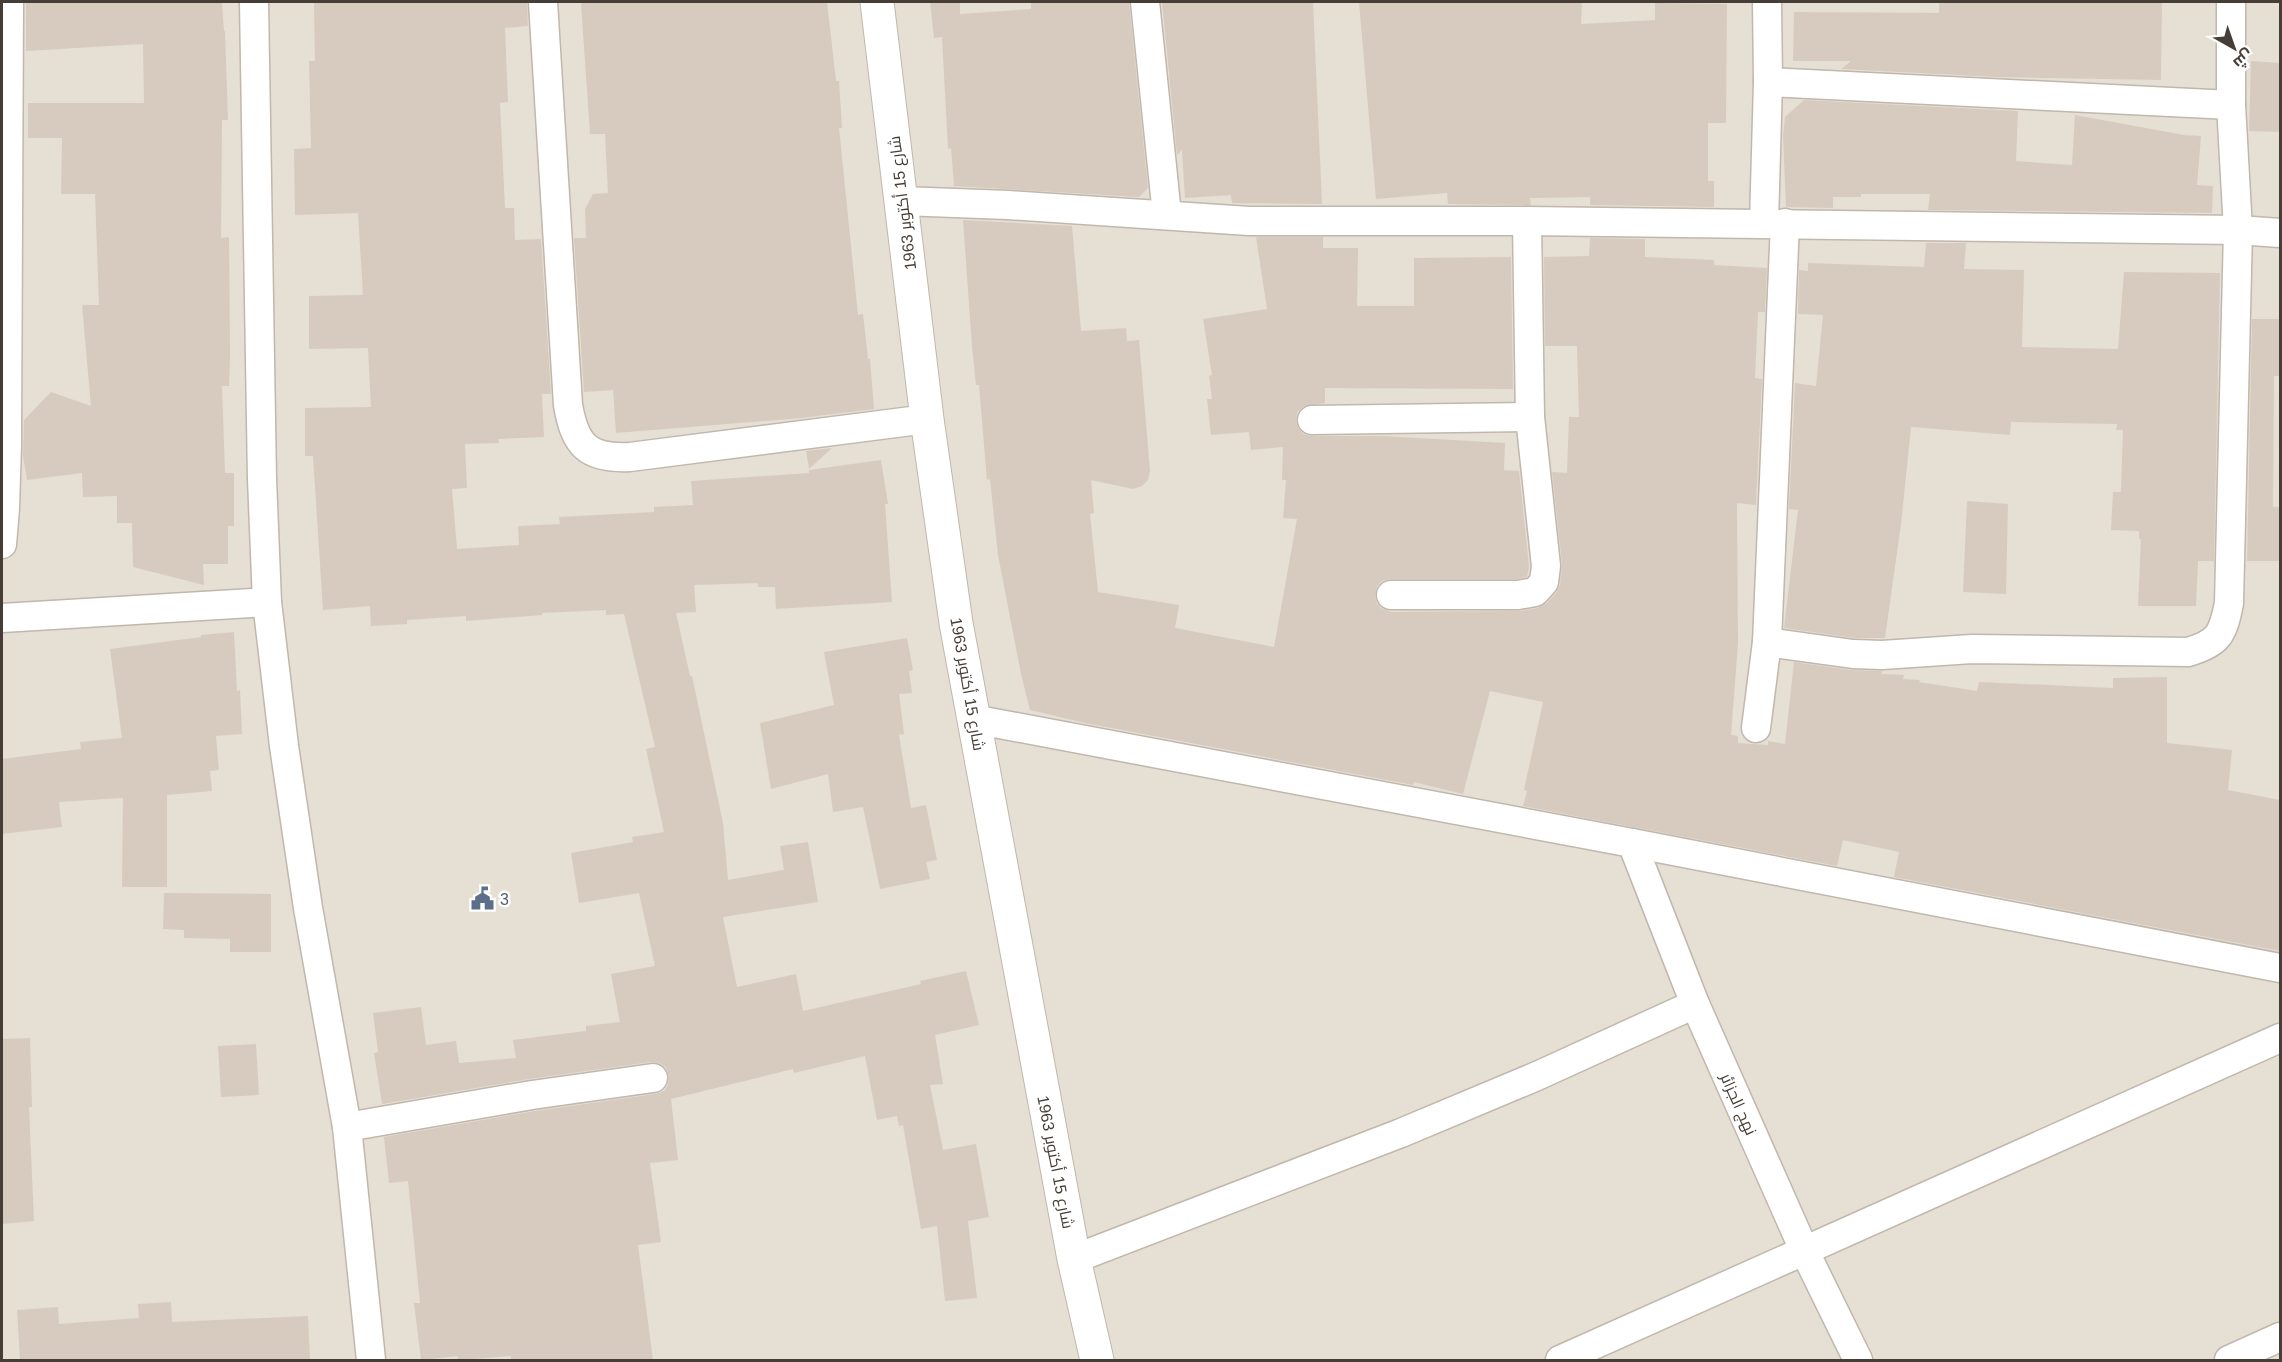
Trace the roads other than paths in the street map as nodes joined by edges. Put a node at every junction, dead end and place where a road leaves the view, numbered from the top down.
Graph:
1 (9, 2) edge
2 (254, 2) edge
3 (543, 2) edge
4 (877, 2) edge
5 (1145, 2) edge
6 (1767, 2) edge
7 (2231, 2) edge
8 (1768, 82) junction
9 (2231, 105) junction
10 (902, 201) junction
11 (1167, 215) junction
12 (1527, 221) junction
13 (1774, 223) junction
14 (2238, 230) junction
15 (2280, 233) edge
16 (1530, 417) junction
17 (927, 419) junction
18 (1312, 420) dead end
19 (2, 544) edge
20 (1391, 595) dead end
21 (267, 602) junction
22 (2, 618) edge
23 (1767, 642) junction
24 (974, 719) junction
25 (1756, 728) dead end
26 (1632, 843) junction
27 (2280, 969) edge
28 (1695, 1004) junction
29 (2280, 1038) edge
30 (652, 1078) dead end
31 (347, 1126) junction
32 (1804, 1250) junction
33 (1074, 1259) junction
34 (2280, 1337) edge
35 (371, 1360) edge
36 (1097, 1360) edge
37 (1560, 1360) edge
38 (1858, 1360) edge
39 (2229, 1360) edge

1 - 19 street
2 - 21 street
3 - 17 street
4 - 10 street, شارع 15 أكتوبر 1963
5 - 11 street
6 - 8 street
7 - 9 street
8 - 9 street
8 - 13 street
9 - 14 street
10 - 11 street
10 - 17 street, شارع 15 أكتوبر 1963
11 - 12 street
12 - 13 street
12 - 16 street
13 - 14 street
13 - 23 street
14 - 15 street
14 - 23 street
16 - 18 street
16 - 20 street
17 - 24 street, شارع 15 أكتوبر 1963
21 - 22 street
21 - 31 street
23 - 25 street
24 - 26 street
24 - 33 street, شارع 15 أكتوبر 1963
26 - 27 street
26 - 28 street, نهج الجزائر
28 - 32 street, نهج الجزائر
28 - 33 street
29 - 32 street
30 - 31 street
31 - 35 street
32 - 37 street
32 - 38 street, نهج الجزائر
33 - 36 street, شارع 15 أكتوبر 1963
34 - 39 street

